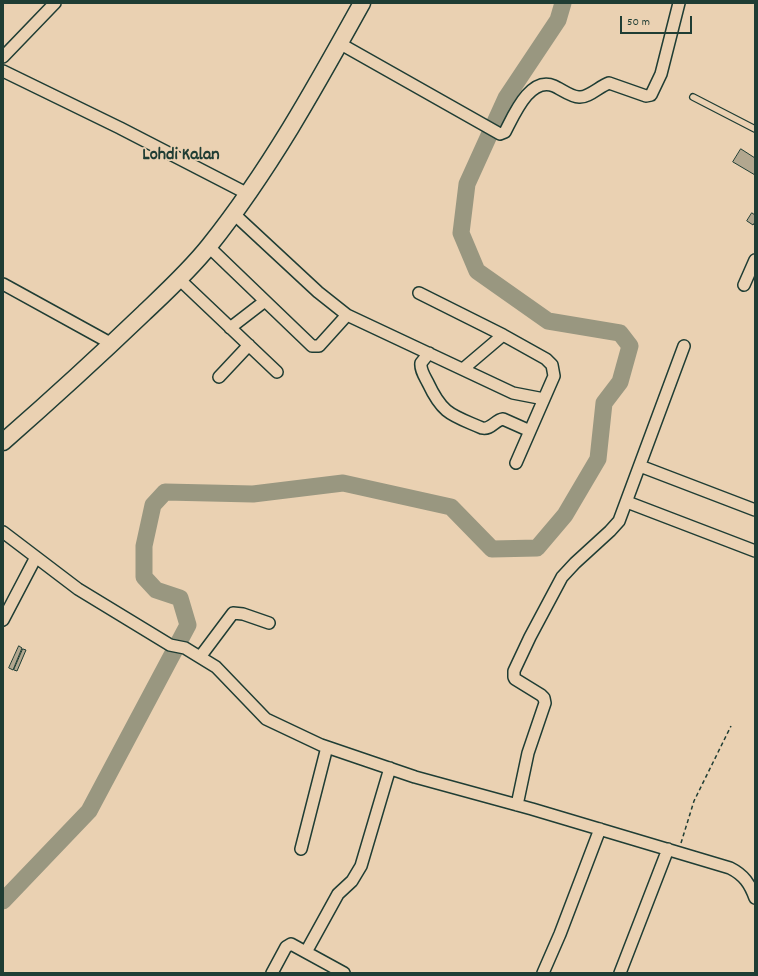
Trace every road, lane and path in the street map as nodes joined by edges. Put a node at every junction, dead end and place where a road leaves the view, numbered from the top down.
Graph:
1 (55, 3) edge
2 (679, 3) edge
3 (357, 5) edge
4 (339, 43) junction
5 (3, 57) edge
6 (3, 71) edge
7 (693, 97) dead end
8 (755, 129) edge
9 (248, 194) junction
10 (234, 214) junction
11 (209, 247) junction
12 (755, 260) edge
13 (179, 279) junction
14 (3, 284) edge
15 (744, 285) dead end
16 (420, 293) dead end
17 (265, 301) junction
18 (347, 315) junction
19 (230, 328) junction
20 (503, 335) junction
21 (112, 344) junction
22 (249, 345) junction
23 (684, 346) dead end
24 (429, 353) junction
25 (463, 369) junction
26 (277, 372) dead end
27 (219, 377) dead end
28 (544, 399) junction
29 (530, 431) junction
30 (3, 442) edge
31 (516, 462) dead end
32 (640, 466) junction
33 (627, 502) junction
34 (755, 510) edge
35 (3, 532) edge
36 (755, 551) edge
37 (36, 557) junction
38 (3, 620) edge
39 (269, 623) dead end
40 (200, 657) junction
41 (731, 726) dead end
42 (327, 746) junction
43 (390, 768) junction
44 (517, 805) junction
45 (600, 829) junction
46 (301, 848) dead end
47 (673, 850) junction
48 (755, 898) edge
49 (306, 952) junction
50 (272, 973) edge
51 (344, 973) edge
52 (543, 973) edge
53 (620, 973) edge

1 - 5 street
2 - 4 street
3 - 4 street
4 - 9 street
6 - 9 street
7 - 8 lane
9 - 10 street
10 - 11 street
10 - 18 street
11 - 13 street
11 - 17 street
12 - 15 street
13 - 19 street
13 - 21 street
14 - 21 street
16 - 20 street
17 - 18 street
17 - 19 street
18 - 24 street
19 - 22 street
20 - 25 street
20 - 28 street
21 - 30 street
22 - 26 street
22 - 27 street
23 - 32 street
24 - 25 street
24 - 29 street
25 - 28 street
28 - 29 street
29 - 31 street
32 - 33 street
32 - 34 street
33 - 36 street
33 - 44 street
35 - 37 street
37 - 38 street
37 - 40 street
39 - 40 street
40 - 42 street
41 - 47 path
42 - 43 street
42 - 46 street
43 - 44 street
43 - 49 street
44 - 45 street
45 - 47 street
45 - 52 street
47 - 48 street
47 - 53 street
49 - 50 street
49 - 51 street

